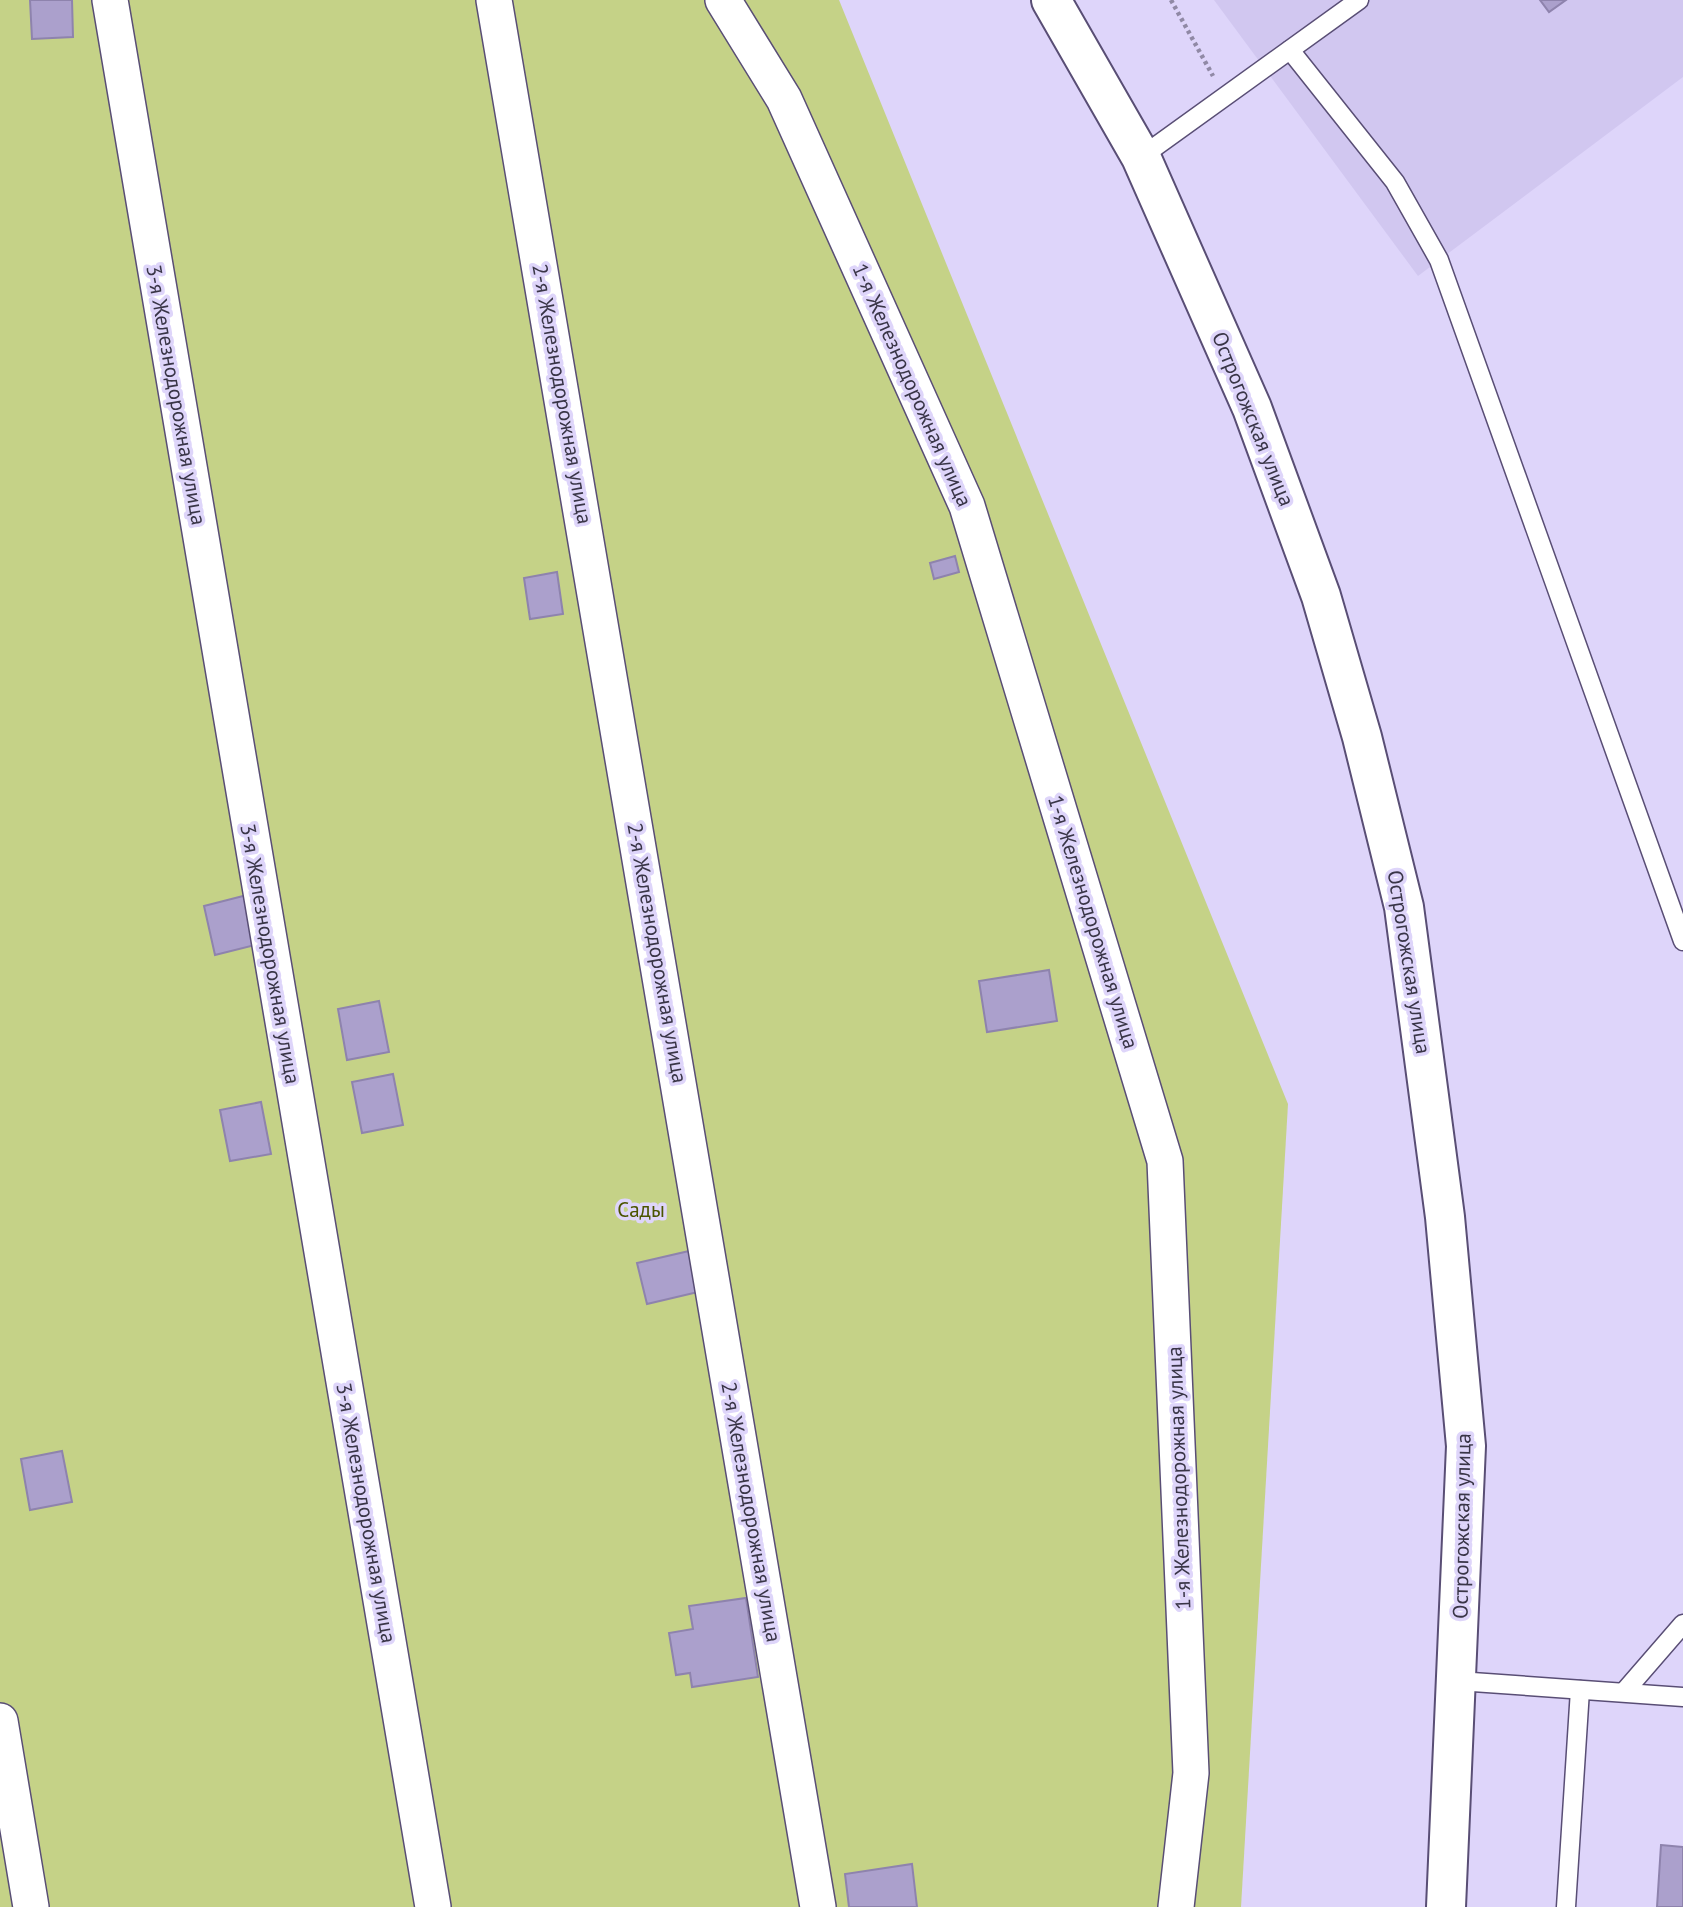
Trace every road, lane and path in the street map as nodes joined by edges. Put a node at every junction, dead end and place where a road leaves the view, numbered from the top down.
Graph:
1 (110, 0) edge
2 (494, 0) edge
3 (723, 0) edge
4 (1051, 0) edge
5 (1171, 0) edge
6 (1359, 0) edge
7 (1290, 50) junction
8 (1224, 94) junction
9 (1141, 157) junction
10 (1683, 941) edge
11 (1683, 1624) edge
12 (1458, 1681) junction
13 (1580, 1690) junction
14 (1624, 1692) junction
15 (1683, 1697) edge
16 (0, 1721) edge
17 (31, 1907) edge
18 (433, 1907) edge
19 (818, 1907) edge
20 (1176, 1907) edge
21 (1446, 1907) edge
22 (1566, 1907) edge

1 - 18 street, 3-я Железнодорожная улица
2 - 19 street, 2-я Железнодорожная улица
3 - 20 street, 1-я Железнодорожная улица
4 - 9 street, Острогожская улица
5 - 8 path
6 - 7 lane
7 - 8 lane
7 - 10 lane
8 - 9 lane
9 - 12 street, Острогожская улица
11 - 14 lane
12 - 13 lane
12 - 21 street, Острогожская улица
13 - 14 lane
13 - 22 lane
14 - 15 lane
16 - 17 street

